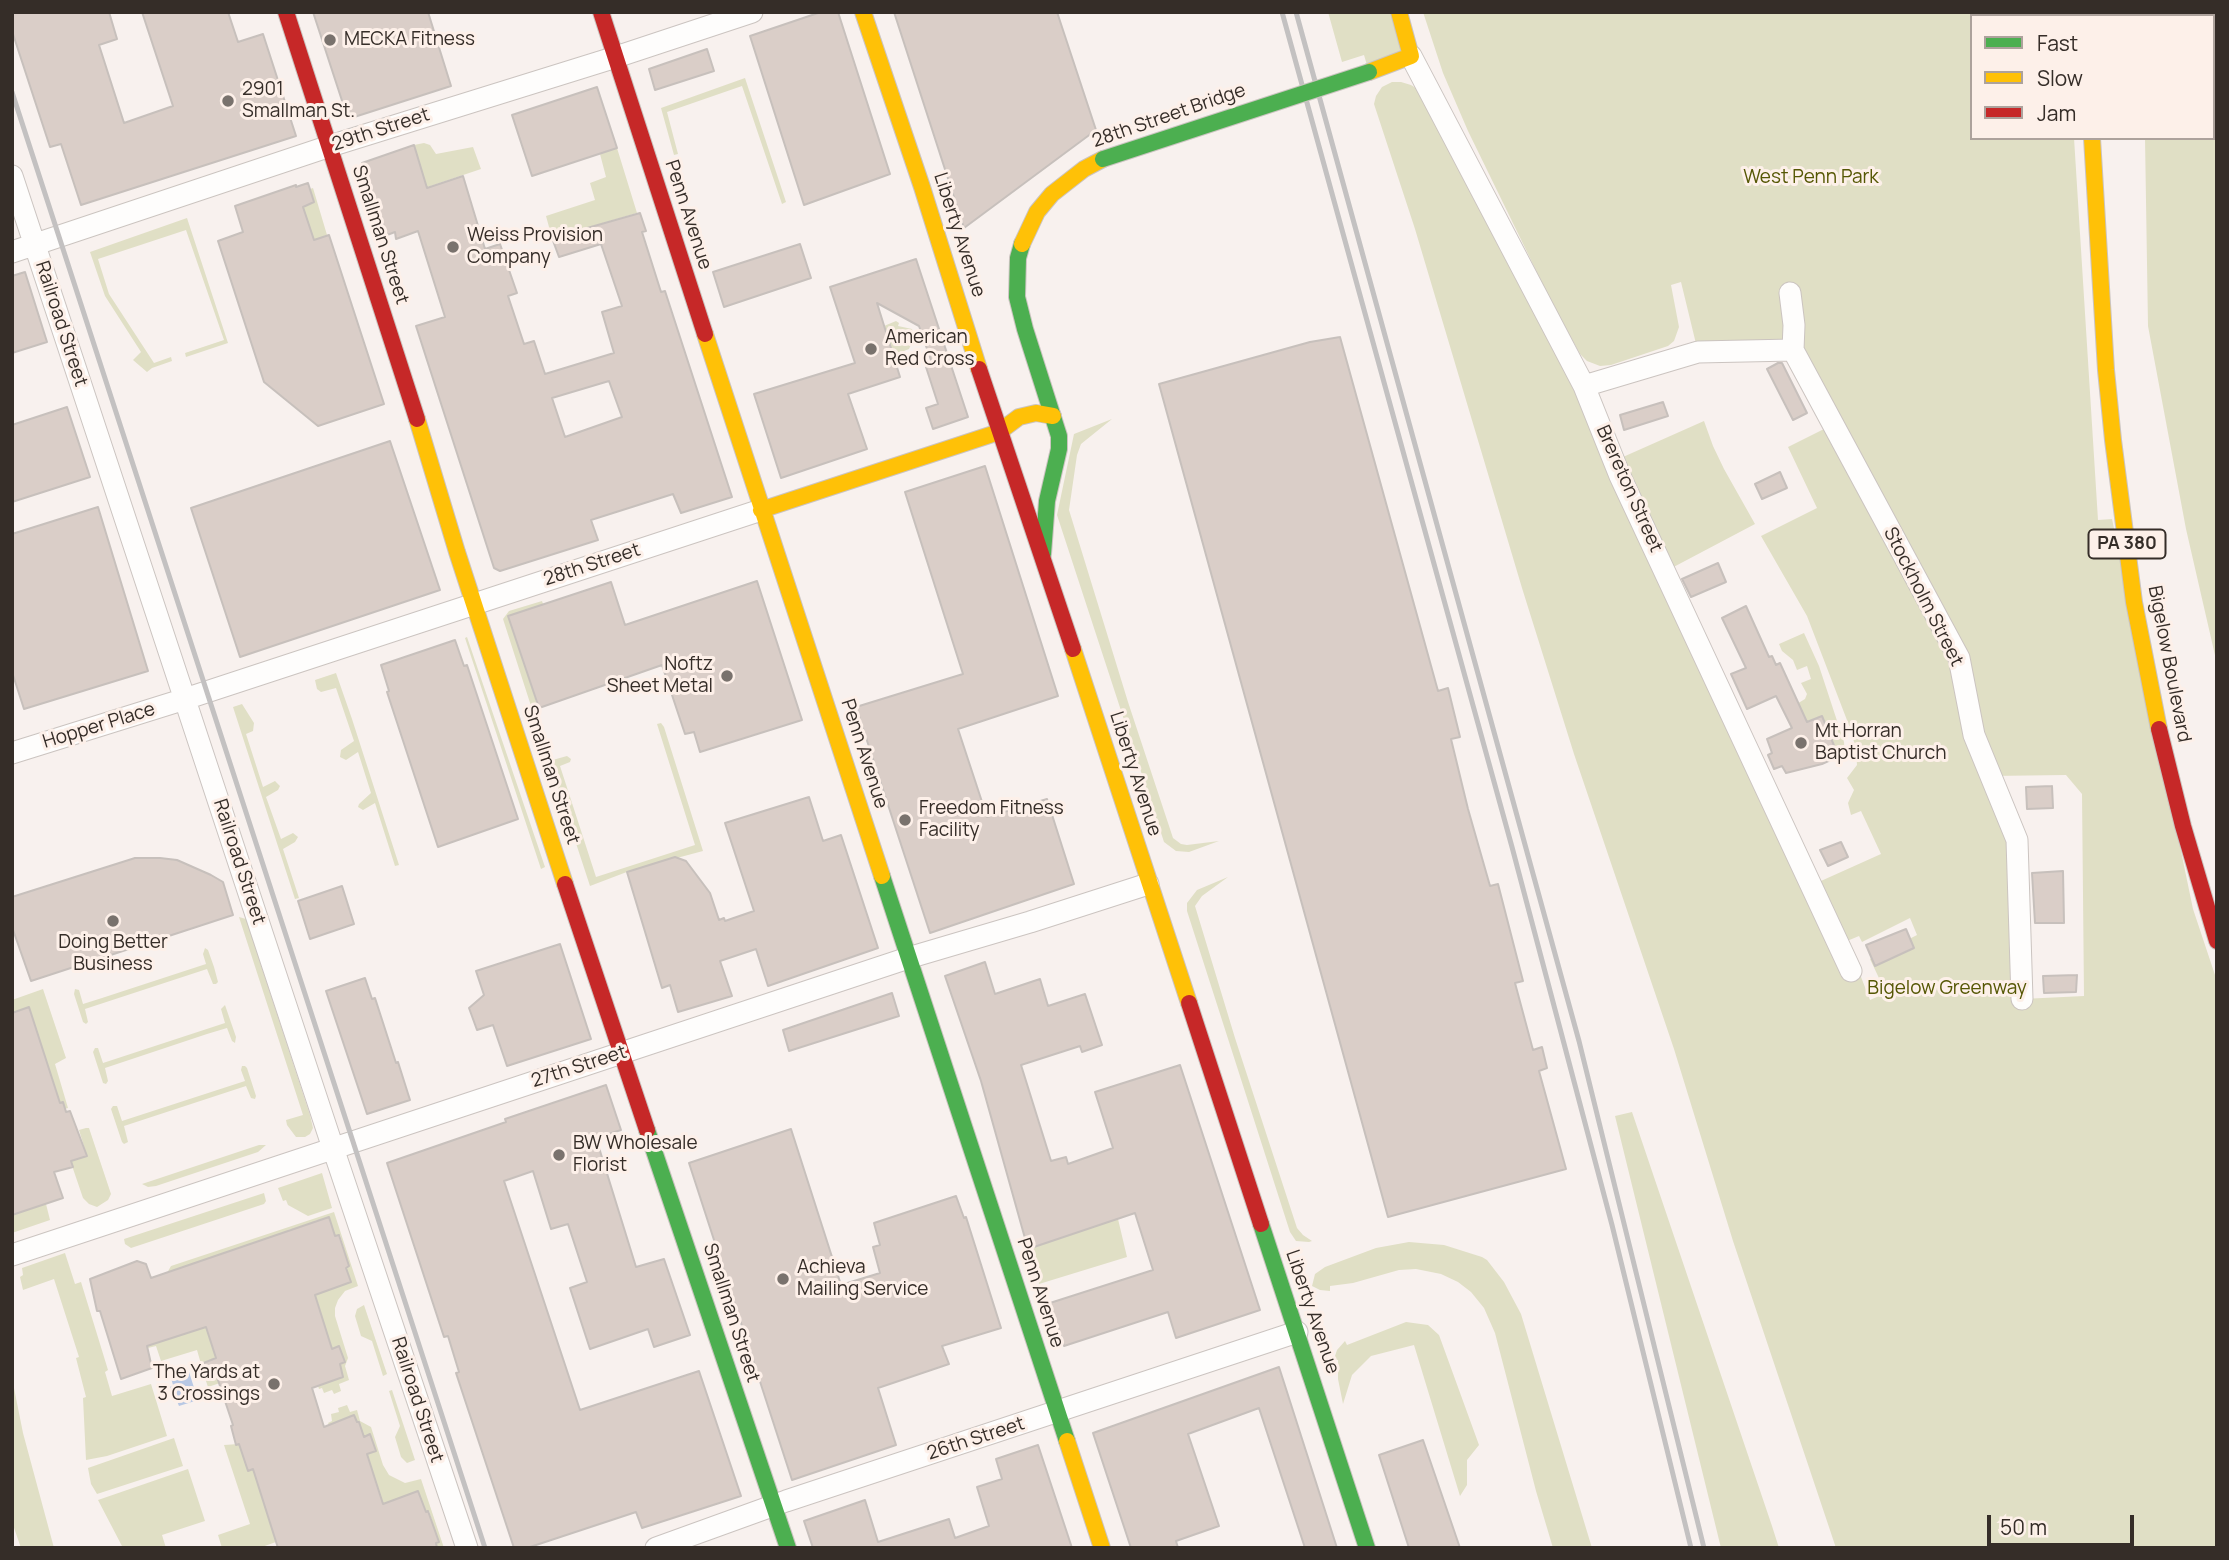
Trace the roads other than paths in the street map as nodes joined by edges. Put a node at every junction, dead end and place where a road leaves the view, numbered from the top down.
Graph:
1 (286, 12) edge
2 (601, 12) edge
3 (752, 12) edge
4 (863, 12) edge
5 (1399, 12) edge
6 (1411, 56) junction
7 (616, 57) junction
8 (2092, 140) edge
9 (330, 146) junction
10 (12, 176) edge
11 (35, 245) junction
12 (12, 252) edge
13 (1790, 293) dead end
14 (1793, 350) junction
15 (1584, 386) junction
16 (1053, 415) junction
17 (999, 432) junction
18 (1041, 432) dead end
19 (1026, 437) dead end
20 (761, 510) junction
21 (1043, 556) junction
22 (474, 603) junction
23 (185, 699) junction
24 (12, 753) edge
25 (1148, 884) junction
26 (2217, 941) edge
27 (908, 958) junction
28 (1851, 971) dead end
29 (2022, 999) dead end
30 (623, 1053) junction
31 (332, 1148) junction
32 (12, 1255) edge
33 (1297, 1332) junction
34 (1058, 1411) junction
35 (774, 1505) junction
36 (467, 1548) edge
37 (656, 1548) edge
38 (788, 1548) edge
39 (1102, 1548) edge
40 (1367, 1548) edge

1 - 9 street, Smallman Street
2 - 7 street, Penn Avenue
3 - 7 street, 29th Street
4 - 17 street, Liberty Avenue
5 - 6 street, Brereton Street
6 - 15 street, Brereton Street
6 - 16 street, 28th Street Bridge, bridge
7 - 9 street, 29th Street
7 - 20 street, Penn Avenue
8 - 26 street, Bigelow Boulevard / PA 380
9 - 11 street, 29th Street
9 - 22 street, Smallman Street
10 - 11 street, Railroad Street
11 - 12 street, 29th Street
11 - 23 street, Railroad Street
13 - 14 street, Stockholm Street
14 - 15 street
14 - 29 street, Stockholm Street
15 - 28 street, Brereton Street
16 - 17 street, 28th Street
16 - 18 street
16 - 21 street, 28th Street Bridge
17 - 19 street, 28th Street
17 - 20 street, 28th Street
17 - 21 street, Liberty Avenue
20 - 22 street, 28th Street
20 - 27 street, Penn Avenue
21 - 25 street, Liberty Avenue
22 - 23 street, 28th Street
22 - 30 street, Smallman Street
23 - 24 street, Hopper Place
23 - 31 street, Railroad Street
25 - 27 street, 27th Street
25 - 33 street, Liberty Avenue
27 - 30 street, 27th Street
27 - 34 street, Penn Avenue
30 - 31 street, 27th Street
30 - 35 street, Smallman Street
31 - 32 street, 27th Street
31 - 36 street, Railroad Street
33 - 34 street, 26th Street
33 - 40 street, Liberty Avenue
34 - 35 street, 26th Street
34 - 39 street, Penn Avenue
35 - 37 street, 26th Street
35 - 38 street, Smallman Street

